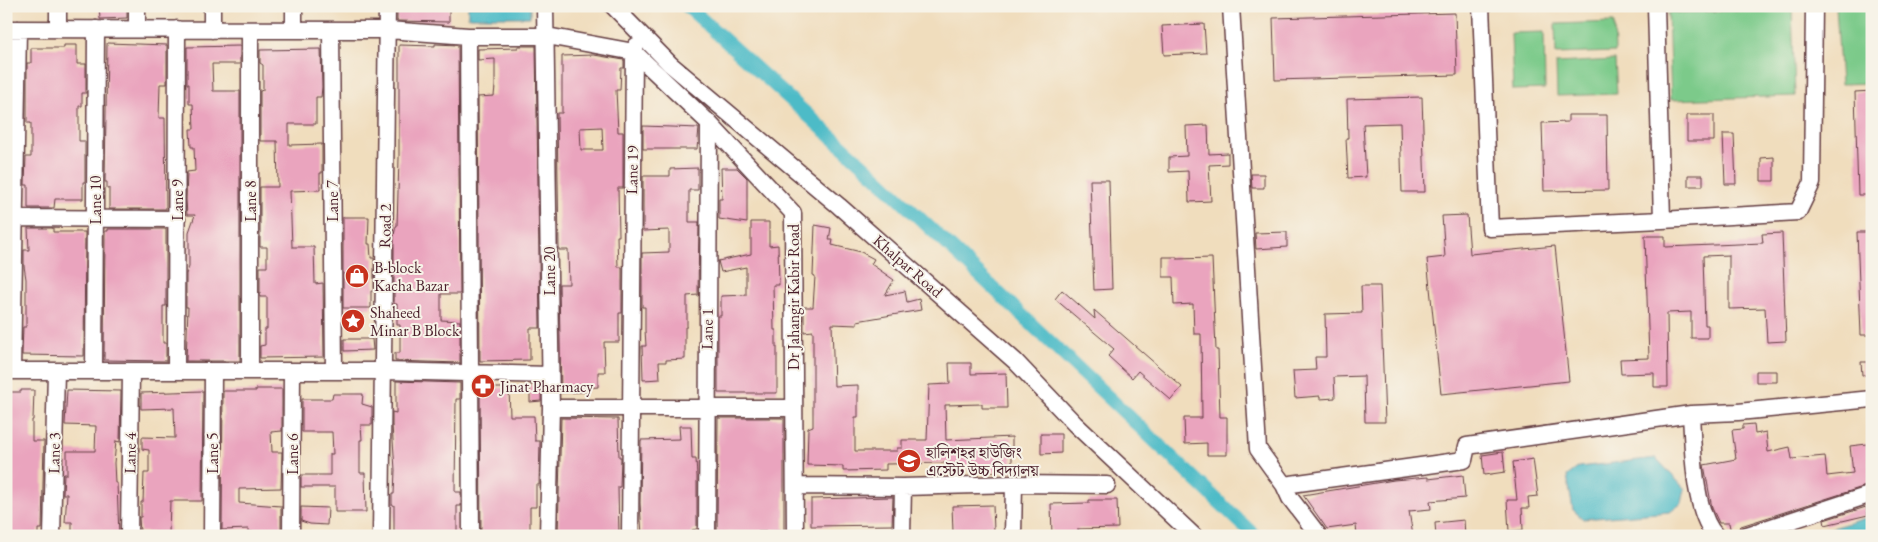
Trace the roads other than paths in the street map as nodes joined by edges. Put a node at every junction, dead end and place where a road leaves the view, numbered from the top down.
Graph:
1 (58, 6) edge
2 (137, 6) edge
3 (212, 6) edge
4 (294, 6) edge
5 (387, 6) edge
6 (545, 6) edge
7 (613, 6) edge
8 (1231, 6) edge
9 (1480, 6) edge
10 (1656, 6) edge
11 (1814, 6) edge
12 (12, 29) edge
13 (58, 29) junction
14 (96, 29) junction
15 (137, 29) junction
16 (177, 30) junction
17 (212, 30) junction
18 (250, 30) junction
19 (294, 30) junction
20 (331, 30) junction
21 (388, 30) junction
22 (641, 35) junction
23 (468, 36) junction
24 (547, 36) junction
25 (634, 52) junction
26 (709, 122) junction
27 (12, 213) edge
28 (177, 218) junction
29 (95, 219) junction
30 (1662, 220) junction
31 (9, 371) edge
32 (56, 371) junction
33 (94, 371) junction
34 (131, 371) junction
35 (176, 371) junction
36 (212, 371) junction
37 (250, 371) junction
38 (292, 371) junction
39 (334, 371) junction
40 (384, 371) junction
41 (470, 372) junction
42 (550, 375) junction
43 (1872, 399) edge
44 (706, 407) junction
45 (551, 408) junction
46 (630, 408) junction
47 (793, 408) junction
48 (1691, 414) junction
49 (1014, 484) junction
50 (795, 486) junction
51 (1107, 486) dead end
52 (1284, 486) junction
53 (903, 487) junction
54 (1872, 494) edge
55 (52, 536) edge
56 (129, 536) edge
57 (212, 536) edge
58 (291, 536) edge
59 (381, 536) edge
60 (470, 536) edge
61 (548, 536) edge
62 (630, 536) edge
63 (707, 536) edge
64 (795, 536) edge
65 (902, 536) edge
66 (1013, 536) edge
67 (1194, 536) edge
68 (1319, 536) edge
69 (1716, 536) edge
70 (1744, 536) edge

1 - 13 street
2 - 15 street
3 - 17 street
4 - 19 street
5 - 21 street, Road 2
6 - 24 street, Lane 20
7 - 22 street, Khalpar Road
8 - 52 street
9 - 30 street
10 - 30 street
11 - 30 street
12 - 13 street
12 - 27 street
13 - 14 street
14 - 15 street
14 - 29 street, Lane 10
15 - 16 street
16 - 17 street
16 - 28 street, Lane 9
17 - 18 street
18 - 19 street
18 - 37 street, Lane 8
19 - 20 street
20 - 21 street
20 - 39 street, Lane 7
21 - 23 street
21 - 40 street, Road 2
22 - 25 street
22 - 67 street, Khalpar Road
23 - 24 street
23 - 41 street
24 - 25 street
24 - 42 street, Lane 20
25 - 26 street, Dr Jahangir Kabir Road
25 - 46 street, Lane 19
26 - 44 street, Lane 1
26 - 47 street, Dr Jahangir Kabir Road
27 - 29 street
27 - 31 street
28 - 29 street
28 - 35 street, Lane 9
29 - 33 street, Lane 10
31 - 32 street
32 - 33 street
32 - 55 street, Lane 3
33 - 34 street
34 - 35 street
34 - 56 street, Lane 4
35 - 36 street
36 - 37 street
36 - 57 street, Lane 5
37 - 38 street
38 - 39 street
38 - 58 street, Lane 6
39 - 40 street
40 - 41 street
40 - 59 street, Road 2
41 - 42 street
41 - 60 street
42 - 45 street, Lane 20
43 - 48 street
44 - 46 street
44 - 47 street
44 - 63 street, Lane 1
45 - 46 street
45 - 61 street, Lane 20
46 - 62 street, Lane 19
47 - 50 street, Dr Jahangir Kabir Road
48 - 52 street
48 - 69 street
49 - 51 street
49 - 53 street
49 - 66 street
50 - 53 street
50 - 64 street, Dr Jahangir Kabir Road
52 - 68 street
53 - 65 street
54 - 70 street

